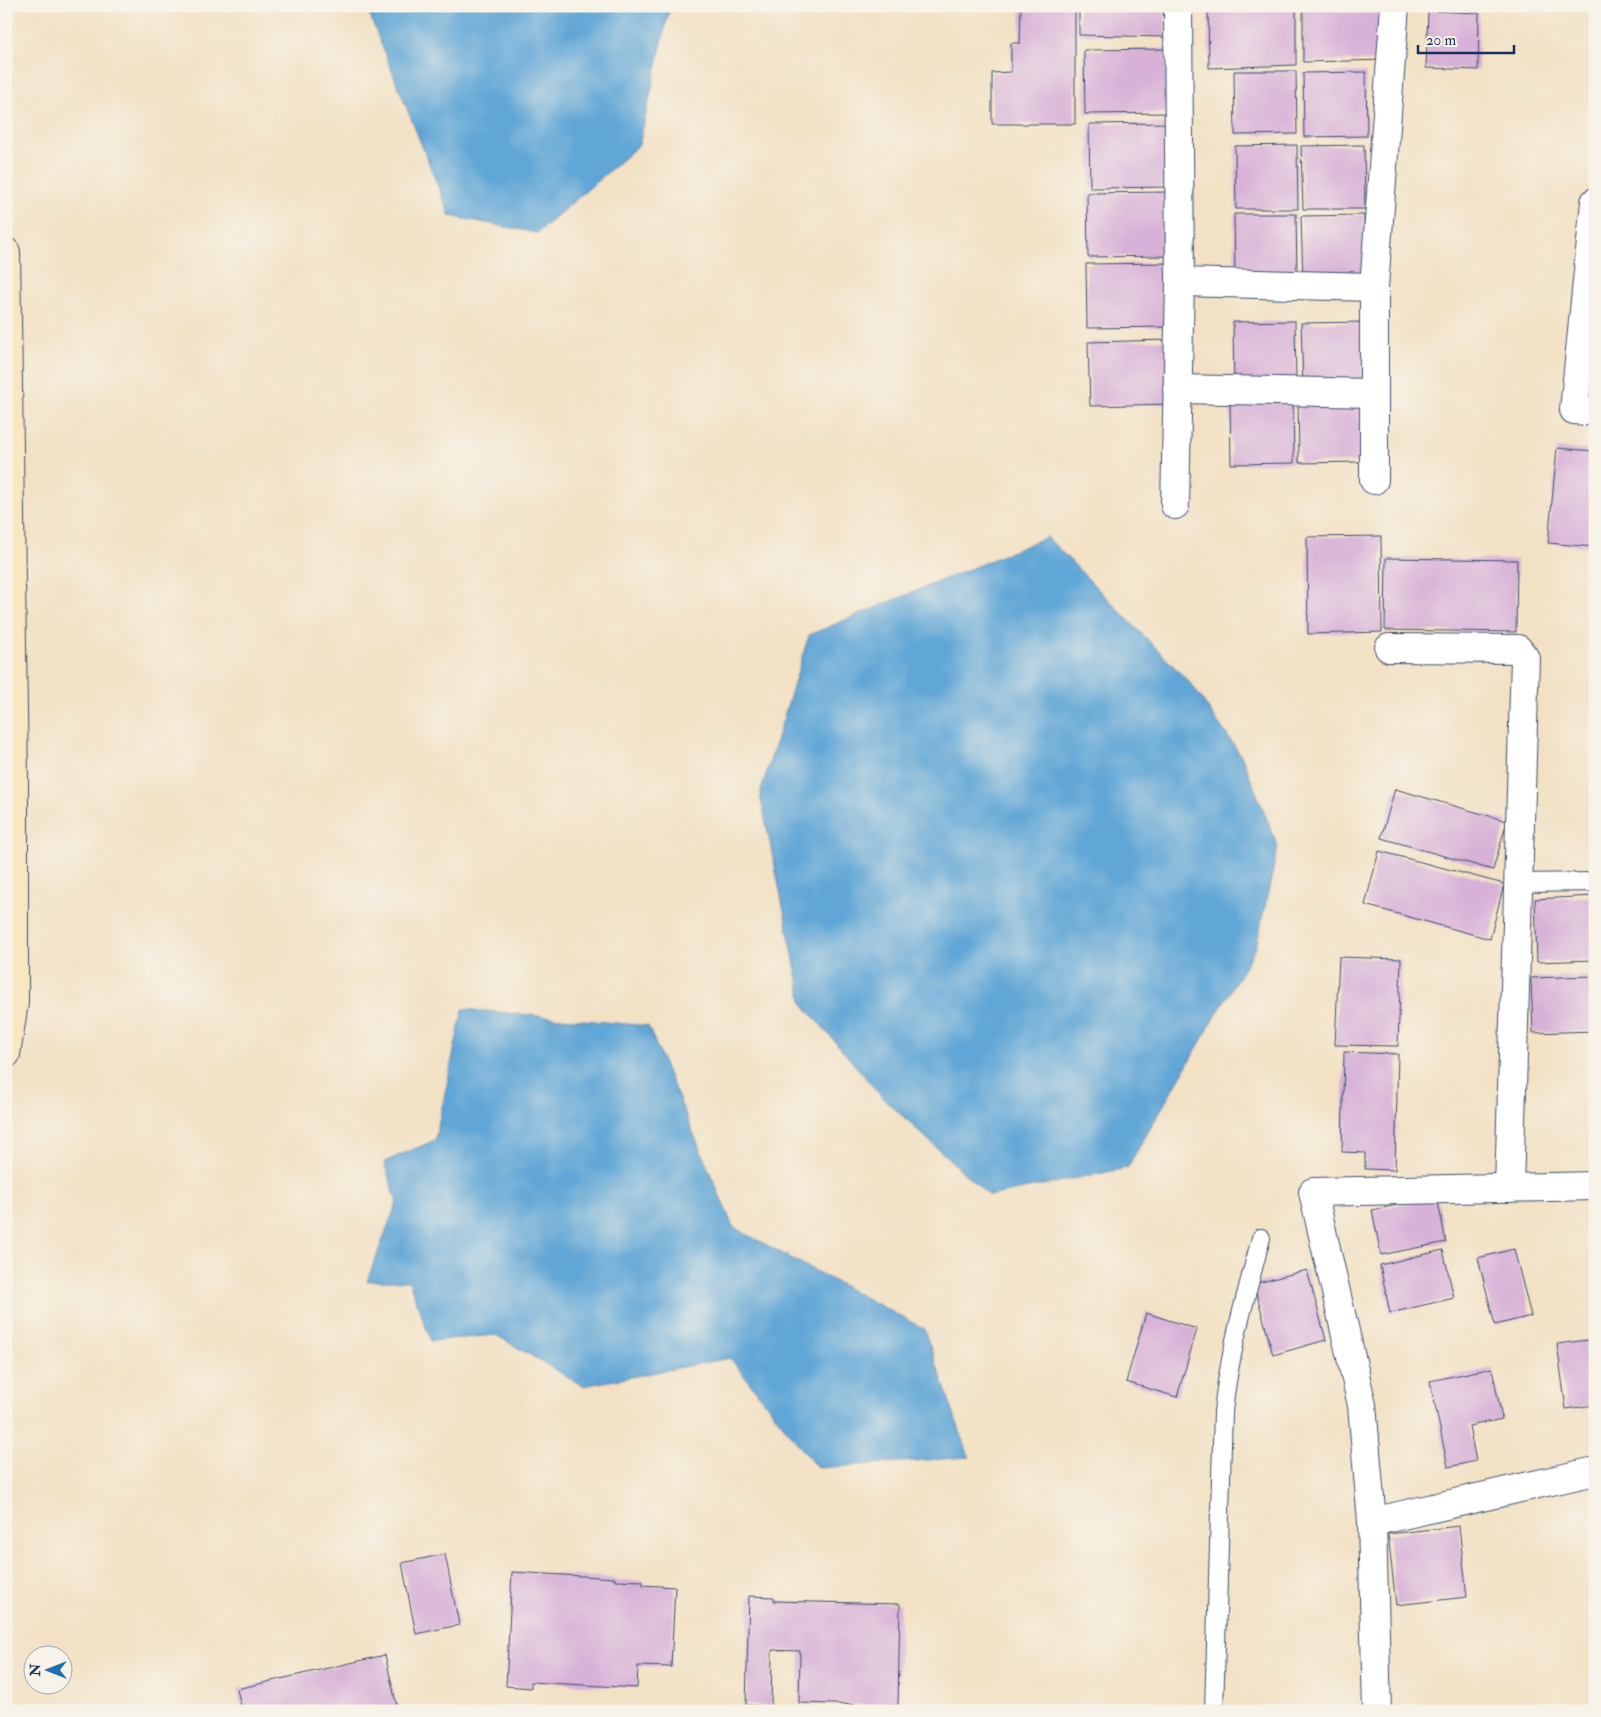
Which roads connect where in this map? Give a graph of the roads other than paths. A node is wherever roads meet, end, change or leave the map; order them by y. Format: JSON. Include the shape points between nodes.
{"nodes":[{"id":1,"x":1178,"y":6,"type":"edge"},
{"id":2,"x":1395,"y":6,"type":"edge"},
{"id":3,"x":1595,"y":202,"type":"edge"},
{"id":4,"x":6,"y":252,"type":"edge"},
{"id":5,"x":1180,"y":282,"type":"junction"},
{"id":6,"x":1374,"y":288,"type":"junction"},
{"id":7,"x":1178,"y":389,"type":"junction"},
{"id":8,"x":1374,"y":393,"type":"junction"},
{"id":9,"x":1595,"y":412,"type":"edge"},
{"id":10,"x":1374,"y":480,"type":"dead end"},
{"id":11,"x":1175,"y":505,"type":"dead end"},
{"id":12,"x":1389,"y":648,"type":"dead end"},
{"id":13,"x":10,"y":776,"type":"edge"},
{"id":14,"x":1595,"y":882,"type":"edge"},
{"id":15,"x":1518,"y":883,"type":"junction"},
{"id":16,"x":6,"y":1054,"type":"edge"},
{"id":17,"x":1595,"y":1186,"type":"edge"},
{"id":18,"x":1509,"y":1188,"type":"junction"},
{"id":19,"x":1261,"y":1238,"type":"dead end"},
{"id":20,"x":1595,"y":1472,"type":"edge"},
{"id":21,"x":1372,"y":1522,"type":"junction"},
{"id":22,"x":1214,"y":1711,"type":"edge"},
{"id":23,"x":1377,"y":1711,"type":"edge"}],
"edges":[{"from":1,"to":5,"type":"street"},
{"from":2,"to":6,"type":"street"},
{"from":3,"to":9,"type":"street","via":[[1574,410]]},
{"from":4,"to":13,"type":"street"},
{"from":5,"to":6,"type":"street"},
{"from":5,"to":7,"type":"street"},
{"from":6,"to":8,"type":"street"},
{"from":7,"to":8,"type":"street"},
{"from":7,"to":11,"type":"street"},
{"from":8,"to":10,"type":"street"},
{"from":12,"to":15,"type":"street","via":[[1518,649],[1525,658]]},
{"from":13,"to":16,"type":"street","via":[[14,1003]]},
{"from":14,"to":15,"type":"lane"},
{"from":15,"to":18,"type":"street"},
{"from":17,"to":18,"type":"street"},
{"from":18,"to":21,"type":"street","via":[[1313,1192],[1362,1405]]},
{"from":19,"to":22,"type":"lane","via":[[1232,1349],[1223,1404]]},
{"from":20,"to":21,"type":"street"},
{"from":21,"to":23,"type":"street"}]}
